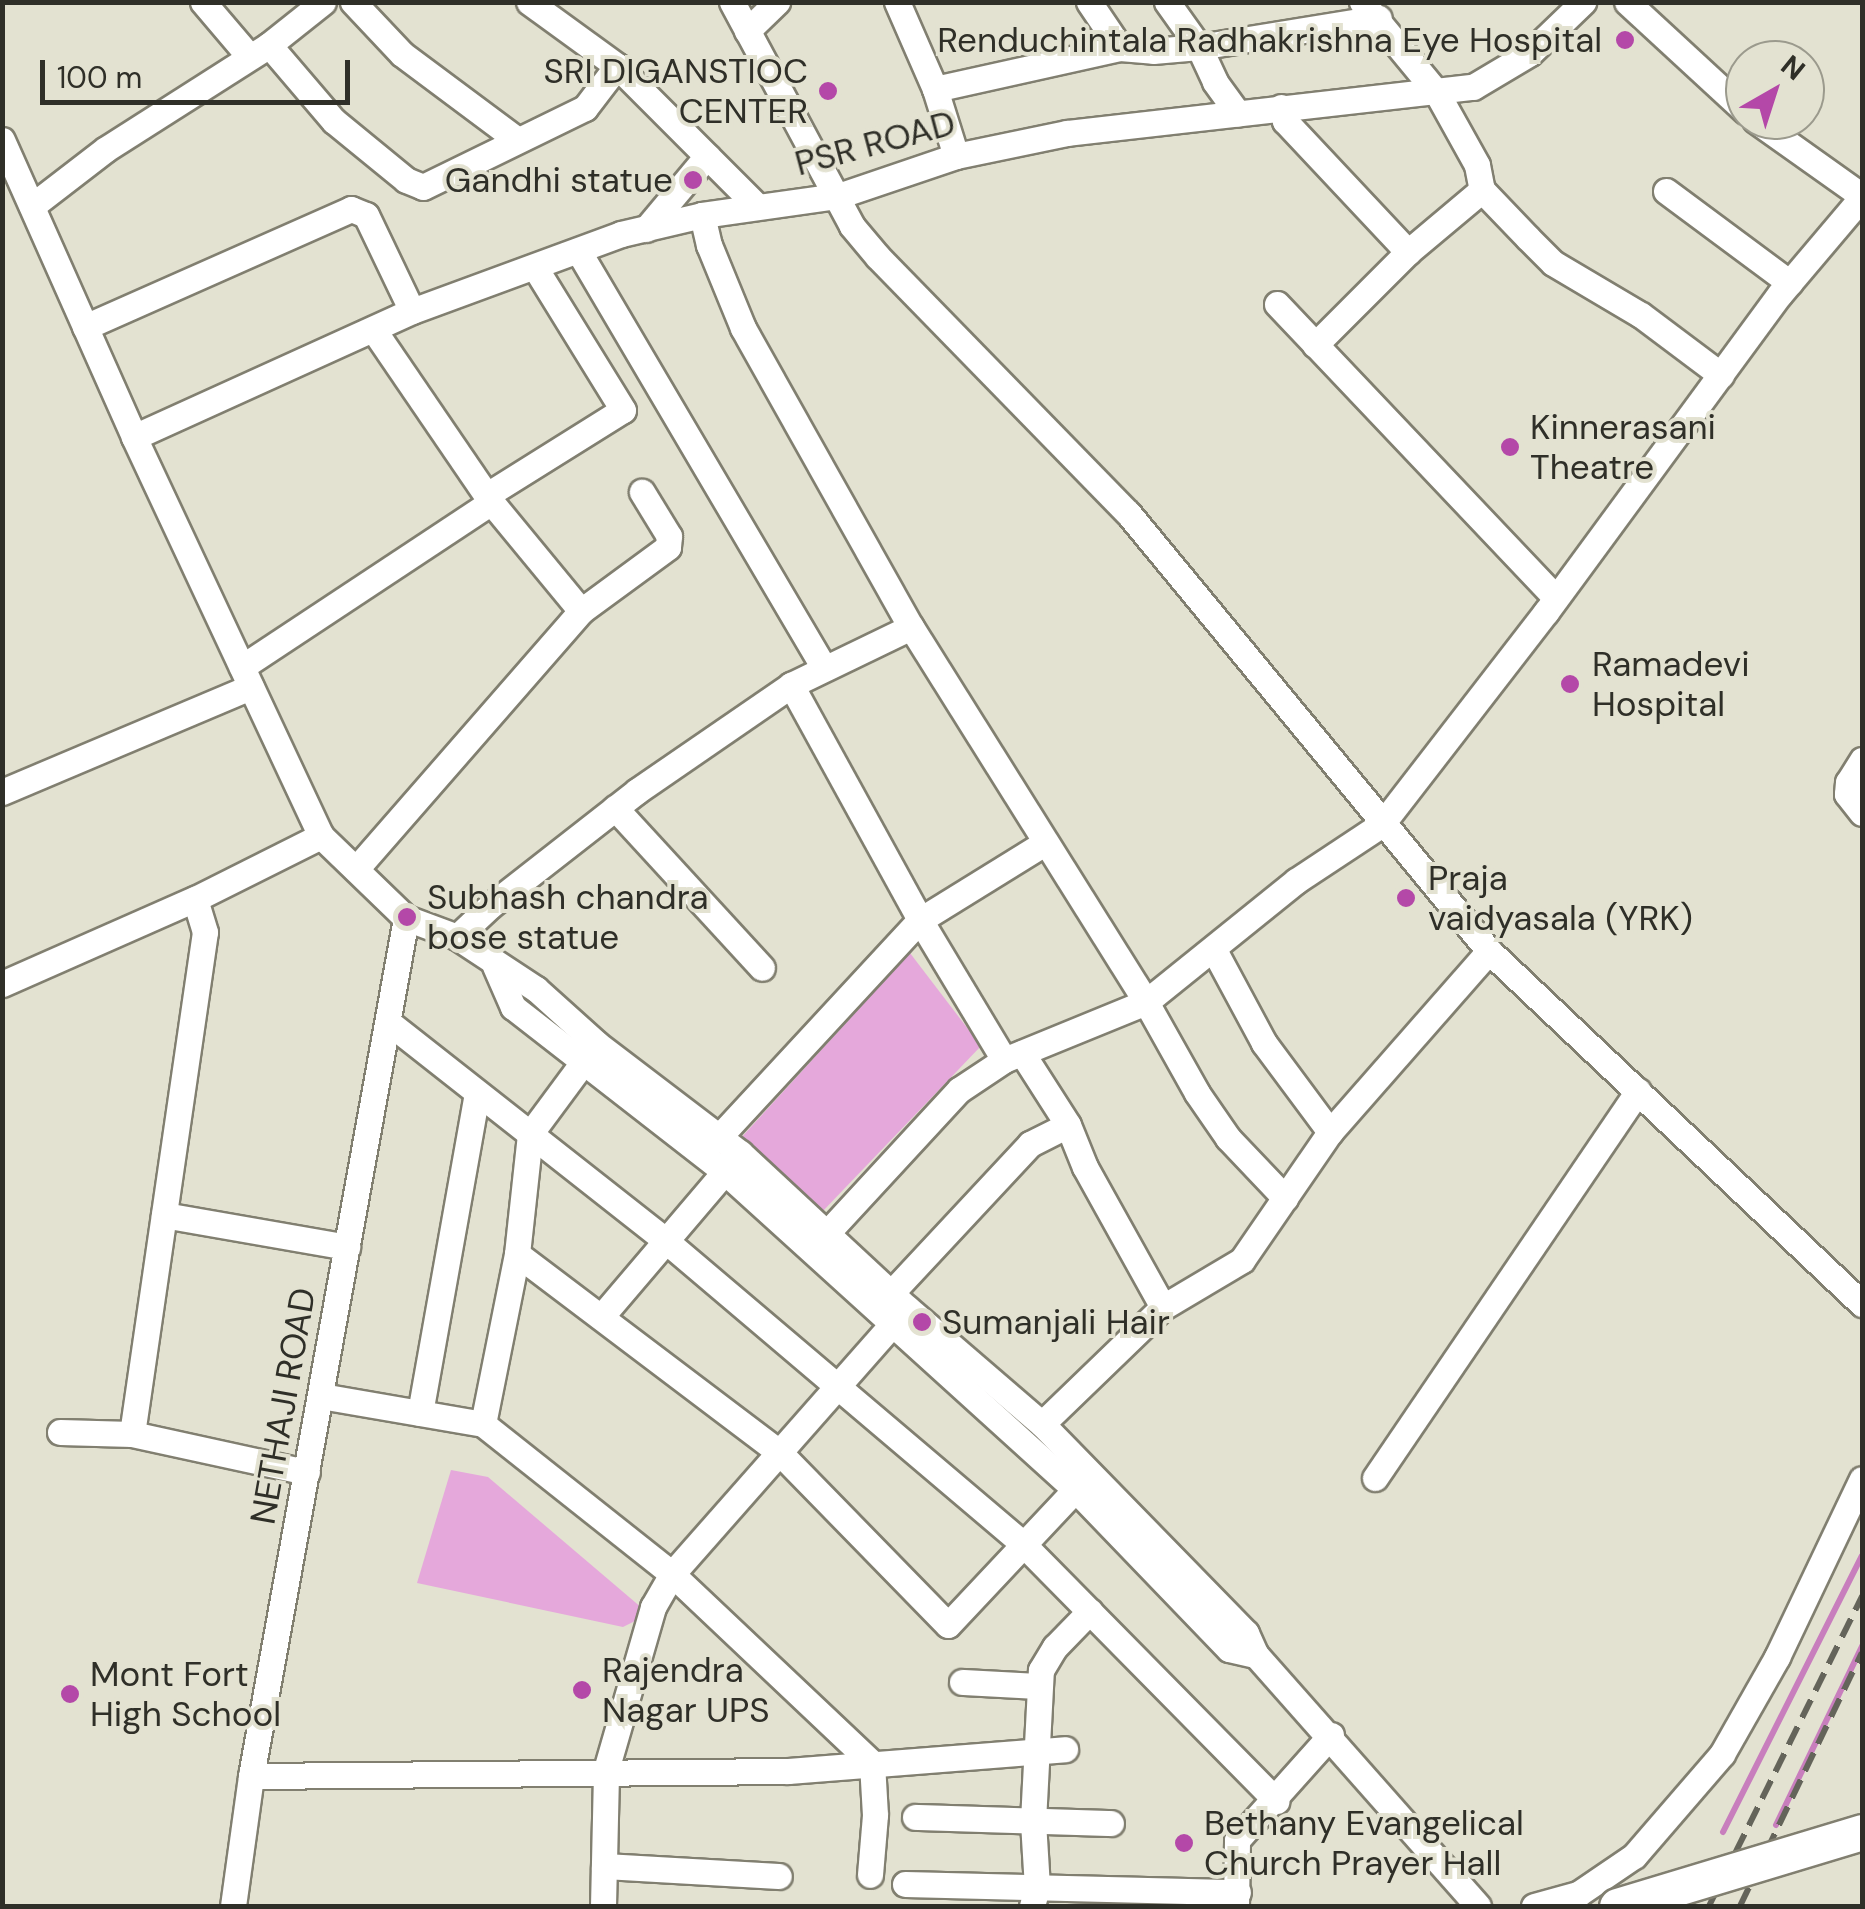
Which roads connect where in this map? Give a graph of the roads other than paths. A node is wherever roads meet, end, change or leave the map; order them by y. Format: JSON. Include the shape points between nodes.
{"nodes":[{"id":1,"x":202,"y":2,"type":"edge"},
{"id":2,"x":323,"y":2,"type":"edge"},
{"id":3,"x":354,"y":2,"type":"edge"},
{"id":4,"x":529,"y":2,"type":"edge"},
{"id":5,"x":732,"y":2,"type":"edge"},
{"id":6,"x":777,"y":2,"type":"edge"},
{"id":7,"x":897,"y":2,"type":"edge"},
{"id":8,"x":1089,"y":2,"type":"edge"},
{"id":9,"x":1167,"y":2,"type":"edge"},
{"id":10,"x":1583,"y":2,"type":"edge"},
{"id":11,"x":1627,"y":2,"type":"edge"},
{"id":12,"x":1370,"y":10,"type":"edge"},
{"id":13,"x":747,"y":31,"type":"junction"},
{"id":14,"x":1200,"y":46,"type":"junction"},
{"id":15,"x":1120,"y":48,"type":"junction"},
{"id":16,"x":259,"y":50,"type":"junction"},
{"id":17,"x":617,"y":66,"type":"junction"},
{"id":18,"x":935,"y":89,"type":"junction"},
{"id":19,"x":1725,"y":93,"type":"edge"},
{"id":20,"x":1438,"y":94,"type":"junction"},
{"id":21,"x":1282,"y":107,"type":"junction"},
{"id":22,"x":1238,"y":114,"type":"junction"},
{"id":23,"x":516,"y":139,"type":"junction"},
{"id":24,"x":2,"y":140,"type":"edge"},
{"id":25,"x":1783,"y":140,"type":"edge"},
{"id":26,"x":707,"y":156,"type":"junction"},
{"id":27,"x":956,"y":156,"type":"junction"},
{"id":28,"x":1482,"y":190,"type":"junction"},
{"id":29,"x":1666,"y":191,"type":"dead end"},
{"id":30,"x":838,"y":196,"type":"junction"},
{"id":31,"x":19,"y":197,"type":"edge"},
{"id":32,"x":1862,"y":197,"type":"edge"},
{"id":33,"x":756,"y":205,"type":"junction"},
{"id":34,"x":702,"y":215,"type":"junction"},
{"id":35,"x":646,"y":229,"type":"junction"},
{"id":36,"x":580,"y":252,"type":"junction"},
{"id":37,"x":1408,"y":252,"type":"junction"},
{"id":38,"x":536,"y":269,"type":"junction"},
{"id":39,"x":1790,"y":283,"type":"junction"},
{"id":40,"x":1277,"y":304,"type":"dead end"},
{"id":41,"x":412,"y":311,"type":"junction"},
{"id":42,"x":86,"y":327,"type":"junction"},
{"id":43,"x":373,"y":329,"type":"junction"},
{"id":44,"x":1315,"y":345,"type":"junction"},
{"id":45,"x":1721,"y":375,"type":"junction"},
{"id":46,"x":134,"y":437,"type":"junction"},
{"id":47,"x":642,"y":492,"type":"dead end"},
{"id":48,"x":489,"y":498,"type":"junction"},
{"id":49,"x":1556,"y":598,"type":"junction"},
{"id":50,"x":581,"y":612,"type":"junction"},
{"id":51,"x":911,"y":627,"type":"junction"},
{"id":52,"x":823,"y":667,"type":"junction"},
{"id":53,"x":246,"y":677,"type":"junction"},
{"id":54,"x":792,"y":685,"type":"junction"},
{"id":55,"x":1862,"y":760,"type":"edge"},
{"id":56,"x":2,"y":792,"type":"edge"},
{"id":57,"x":615,"y":808,"type":"junction"},
{"id":58,"x":1862,"y":813,"type":"edge"},
{"id":59,"x":1382,"y":824,"type":"junction"},
{"id":60,"x":321,"y":836,"type":"junction"},
{"id":61,"x":1043,"y":844,"type":"junction"},
{"id":62,"x":356,"y":869,"type":"junction"},
{"id":63,"x":195,"y":899,"type":"junction"},
{"id":64,"x":406,"y":918,"type":"junction"},
{"id":65,"x":920,"y":920,"type":"junction"},
{"id":66,"x":457,"y":936,"type":"junction"},
{"id":67,"x":1214,"y":950,"type":"junction"},
{"id":68,"x":1489,"y":951,"type":"junction"},
{"id":69,"x":762,"y":968,"type":"dead end"},
{"id":70,"x":2,"y":984,"type":"edge"},
{"id":71,"x":1146,"y":1002,"type":"junction"},
{"id":72,"x":388,"y":1022,"type":"junction"},
{"id":73,"x":590,"y":1054,"type":"junction"},
{"id":74,"x":1013,"y":1056,"type":"junction"},
{"id":75,"x":1638,"y":1091,"type":"junction"},
{"id":76,"x":477,"y":1092,"type":"junction"},
{"id":77,"x":1068,"y":1125,"type":"junction"},
{"id":78,"x":1330,"y":1132,"type":"junction"},
{"id":79,"x":530,"y":1134,"type":"junction"},
{"id":80,"x":718,"y":1138,"type":"junction"},
{"id":81,"x":732,"y":1162,"type":"junction"},
{"id":82,"x":1285,"y":1198,"type":"junction"},
{"id":83,"x":164,"y":1216,"type":"junction"},
{"id":84,"x":826,"y":1234,"type":"junction"},
{"id":85,"x":666,"y":1242,"type":"junction"},
{"id":86,"x":347,"y":1248,"type":"junction"},
{"id":87,"x":518,"y":1254,"type":"junction"},
{"id":88,"x":1862,"y":1304,"type":"edge"},
{"id":89,"x":898,"y":1307,"type":"junction"},
{"id":90,"x":1162,"y":1308,"type":"junction"},
{"id":91,"x":601,"y":1317,"type":"junction"},
{"id":92,"x":839,"y":1385,"type":"junction"},
{"id":93,"x":320,"y":1396,"type":"junction"},
{"id":94,"x":420,"y":1413,"type":"junction"},
{"id":95,"x":483,"y":1424,"type":"junction"},
{"id":96,"x":1042,"y":1424,"type":"junction"},
{"id":97,"x":60,"y":1432,"type":"dead end"},
{"id":98,"x":132,"y":1434,"type":"junction"},
{"id":99,"x":780,"y":1453,"type":"junction"},
{"id":100,"x":306,"y":1472,"type":"junction"},
{"id":101,"x":1375,"y":1478,"type":"dead end"},
{"id":102,"x":1862,"y":1479,"type":"edge"},
{"id":103,"x":1084,"y":1481,"type":"junction"},
{"id":104,"x":1023,"y":1544,"type":"junction"},
{"id":105,"x":672,"y":1574,"type":"junction"},
{"id":106,"x":1090,"y":1612,"type":"junction"},
{"id":107,"x":962,"y":1682,"type":"dead end"},
{"id":108,"x":1038,"y":1686,"type":"junction"},
{"id":109,"x":1330,"y":1734,"type":"junction"},
{"id":110,"x":1065,"y":1749,"type":"dead end"},
{"id":111,"x":1036,"y":1752,"type":"junction"},
{"id":112,"x":872,"y":1763,"type":"junction"},
{"id":113,"x":606,"y":1770,"type":"junction"},
{"id":114,"x":251,"y":1776,"type":"junction"},
{"id":115,"x":1276,"y":1801,"type":"junction"},
{"id":116,"x":914,"y":1817,"type":"dead end"},
{"id":117,"x":1034,"y":1821,"type":"junction"},
{"id":118,"x":1111,"y":1822,"type":"dead end"},
{"id":119,"x":1862,"y":1832,"type":"edge"},
{"id":120,"x":604,"y":1866,"type":"junction"},
{"id":121,"x":779,"y":1876,"type":"dead end"},
{"id":122,"x":870,"y":1876,"type":"dead end"},
{"id":123,"x":906,"y":1884,"type":"dead end"},
{"id":124,"x":1035,"y":1896,"type":"edge"},
{"id":125,"x":1237,"y":1899,"type":"edge"},
{"id":126,"x":233,"y":1906,"type":"edge"},
{"id":127,"x":603,"y":1906,"type":"edge"},
{"id":128,"x":1478,"y":1906,"type":"edge"},
{"id":129,"x":1534,"y":1906,"type":"edge"},
{"id":130,"x":1617,"y":1906,"type":"edge"}],
"edges":[{"from":1,"to":16,"type":"street"},
{"from":2,"to":16,"type":"street"},
{"from":3,"to":23,"type":"street","via":[[402,54]]},
{"from":4,"to":17,"type":"street"},
{"from":5,"to":13,"type":"street"},
{"from":6,"to":13,"type":"street"},
{"from":7,"to":18,"type":"street"},
{"from":8,"to":15,"type":"street"},
{"from":9,"to":14,"type":"street"},
{"from":10,"to":20,"type":"street","name":"PSR ROAD","via":[[1530,53],[1473,87]]},
{"from":11,"to":19,"type":"street"},
{"from":12,"to":14,"type":"street"},
{"from":12,"to":20,"type":"street"},
{"from":13,"to":30,"type":"street"},
{"from":14,"to":15,"type":"street"},
{"from":14,"to":22,"type":"street"},
{"from":15,"to":18,"type":"street"},
{"from":16,"to":23,"type":"street","via":[[334,121],[423,187]]},
{"from":16,"to":31,"type":"street"},
{"from":17,"to":23,"type":"street","via":[[585,108]]},
{"from":17,"to":26,"type":"street"},
{"from":18,"to":27,"type":"street"},
{"from":20,"to":21,"type":"street","name":"PSR ROAD"},
{"from":20,"to":28,"type":"street","via":[[1477,164]]},
{"from":21,"to":22,"type":"street","name":"PSR ROAD"},
{"from":21,"to":37,"type":"street","via":[[1285,122]]},
{"from":22,"to":27,"type":"street","name":"PSR ROAD","via":[[1067,134]]},
{"from":24,"to":31,"type":"street"},
{"from":25,"to":32,"type":"street"},
{"from":26,"to":33,"type":"street"},
{"from":26,"to":35,"type":"street"},
{"from":27,"to":30,"type":"street","name":"PSR ROAD"},
{"from":28,"to":37,"type":"street"},
{"from":28,"to":45,"type":"street","via":[[1552,263]]},
{"from":29,"to":39,"type":"street"},
{"from":30,"to":33,"type":"street","name":"PSR ROAD"},
{"from":30,"to":59,"type":"street","via":[[878,258],[1128,513]]},
{"from":31,"to":42,"type":"street"},
{"from":32,"to":39,"type":"street"},
{"from":33,"to":34,"type":"street","name":"PSR ROAD"},
{"from":34,"to":35,"type":"street","name":"PSR ROAD"},
{"from":34,"to":51,"type":"street","via":[[742,328]]},
{"from":35,"to":36,"type":"street","name":"PSR ROAD"},
{"from":36,"to":38,"type":"street","name":"PSR ROAD"},
{"from":36,"to":52,"type":"street"},
{"from":37,"to":44,"type":"street"},
{"from":38,"to":41,"type":"street","name":"PSR ROAD"},
{"from":38,"to":48,"type":"street","via":[[623,410]]},
{"from":39,"to":45,"type":"street"},
{"from":40,"to":44,"type":"street"},
{"from":41,"to":42,"type":"street","via":[[366,216],[351,209]]},
{"from":41,"to":43,"type":"street","name":"PSR ROAD"},
{"from":42,"to":46,"type":"street"},
{"from":43,"to":46,"type":"street","name":"PSR ROAD"},
{"from":43,"to":48,"type":"street"},
{"from":44,"to":49,"type":"street"},
{"from":45,"to":49,"type":"street"},
{"from":46,"to":53,"type":"street"},
{"from":47,"to":50,"type":"street","via":[[669,536],[668,547]]},
{"from":48,"to":50,"type":"street"},
{"from":48,"to":53,"type":"street"},
{"from":49,"to":59,"type":"street"},
{"from":50,"to":62,"type":"street"},
{"from":51,"to":52,"type":"street"},
{"from":51,"to":61,"type":"street"},
{"from":52,"to":54,"type":"street"},
{"from":53,"to":56,"type":"street"},
{"from":53,"to":60,"type":"street"},
{"from":54,"to":57,"type":"street"},
{"from":54,"to":65,"type":"street"},
{"from":55,"to":58,"type":"street","via":[[1847,794]]},
{"from":57,"to":66,"type":"street"},
{"from":57,"to":69,"type":"street"},
{"from":59,"to":67,"type":"street","via":[[1309,872]]},
{"from":59,"to":68,"type":"street"},
{"from":60,"to":62,"type":"street"},
{"from":60,"to":63,"type":"street"},
{"from":61,"to":65,"type":"street"},
{"from":61,"to":71,"type":"street"},
{"from":62,"to":64,"type":"street"},
{"from":63,"to":70,"type":"street"},
{"from":63,"to":83,"type":"street","via":[[206,932]]},
{"from":64,"to":66,"type":"street"},
{"from":64,"to":72,"type":"street","name":"NETHAJI ROAD"},
{"from":65,"to":74,"type":"street"},
{"from":65,"to":80,"type":"street"},
{"from":66,"to":73,"type":"street","via":[[495,966],[513,1007]]},
{"from":67,"to":71,"type":"street"},
{"from":67,"to":78,"type":"street","via":[[1264,1043]]},
{"from":68,"to":75,"type":"street"},
{"from":68,"to":78,"type":"street"},
{"from":71,"to":74,"type":"street"},
{"from":71,"to":82,"type":"street","via":[[1196,1093]]},
{"from":72,"to":76,"type":"street"},
{"from":72,"to":86,"type":"street","name":"NETHAJI ROAD"},
{"from":73,"to":79,"type":"street"},
{"from":73,"to":80,"type":"street"},
{"from":73,"to":81,"type":"street"},
{"from":74,"to":77,"type":"street"},
{"from":74,"to":84,"type":"street","via":[[959,1090]]},
{"from":75,"to":88,"type":"street"},
{"from":75,"to":101,"type":"street"},
{"from":76,"to":79,"type":"street"},
{"from":76,"to":94,"type":"street"},
{"from":77,"to":89,"type":"street","via":[[1030,1144]]},
{"from":77,"to":90,"type":"street"},
{"from":78,"to":82,"type":"street"},
{"from":79,"to":85,"type":"street"},
{"from":79,"to":87,"type":"street"},
{"from":80,"to":81,"type":"street"},
{"from":81,"to":84,"type":"street"},
{"from":81,"to":85,"type":"street"},
{"from":81,"to":89,"type":"street"},
{"from":82,"to":90,"type":"street","via":[[1242,1260]]},
{"from":83,"to":86,"type":"street"},
{"from":83,"to":98,"type":"street"},
{"from":84,"to":89,"type":"street"},
{"from":85,"to":91,"type":"street"},
{"from":85,"to":92,"type":"street"},
{"from":86,"to":93,"type":"street","name":"NETHAJI ROAD"},
{"from":87,"to":91,"type":"street"},
{"from":87,"to":95,"type":"street"},
{"from":89,"to":92,"type":"street"},
{"from":89,"to":96,"type":"street"},
{"from":89,"to":103,"type":"street"},
{"from":90,"to":96,"type":"street"},
{"from":91,"to":99,"type":"street"},
{"from":92,"to":99,"type":"street"},
{"from":92,"to":104,"type":"street"},
{"from":93,"to":94,"type":"street"},
{"from":93,"to":100,"type":"street","name":"NETHAJI ROAD"},
{"from":94,"to":95,"type":"street"},
{"from":95,"to":105,"type":"street"},
{"from":96,"to":103,"type":"street"},
{"from":97,"to":98,"type":"street"},
{"from":98,"to":100,"type":"street"},
{"from":99,"to":104,"type":"street","via":[[948,1624]]},
{"from":99,"to":105,"type":"street"},
{"from":100,"to":114,"type":"street","name":"NETHAJI ROAD"},
{"from":102,"to":129,"type":"street","via":[[1778,1657],[1722,1754],[1634,1856],[1578,1894]]},
{"from":103,"to":104,"type":"street"},
{"from":103,"to":109,"type":"street","via":[[1229,1649],[1256,1654]]},
{"from":104,"to":106,"type":"street"},
{"from":105,"to":112,"type":"street"},
{"from":105,"to":113,"type":"street","via":[[653,1607]]},
{"from":106,"to":108,"type":"street","via":[[1055,1647]]},
{"from":106,"to":115,"type":"street"},
{"from":107,"to":108,"type":"street"},
{"from":108,"to":111,"type":"street"},
{"from":109,"to":115,"type":"street"},
{"from":109,"to":128,"type":"street"},
{"from":110,"to":111,"type":"street"},
{"from":111,"to":112,"type":"street"},
{"from":111,"to":117,"type":"street"},
{"from":112,"to":113,"type":"street","via":[[788,1772]]},
{"from":112,"to":122,"type":"street"},
{"from":113,"to":114,"type":"street"},
{"from":113,"to":120,"type":"street"},
{"from":114,"to":126,"type":"street","name":"NETHAJI ROAD"},
{"from":115,"to":125,"type":"street","via":[[1238,1840]]},
{"from":116,"to":117,"type":"street"},
{"from":117,"to":118,"type":"street"},
{"from":117,"to":124,"type":"street"},
{"from":119,"to":130,"type":"main road","bridge":true},
{"from":120,"to":121,"type":"street"},
{"from":120,"to":127,"type":"street"},
{"from":123,"to":124,"type":"street"},
{"from":124,"to":125,"type":"street"}]}
